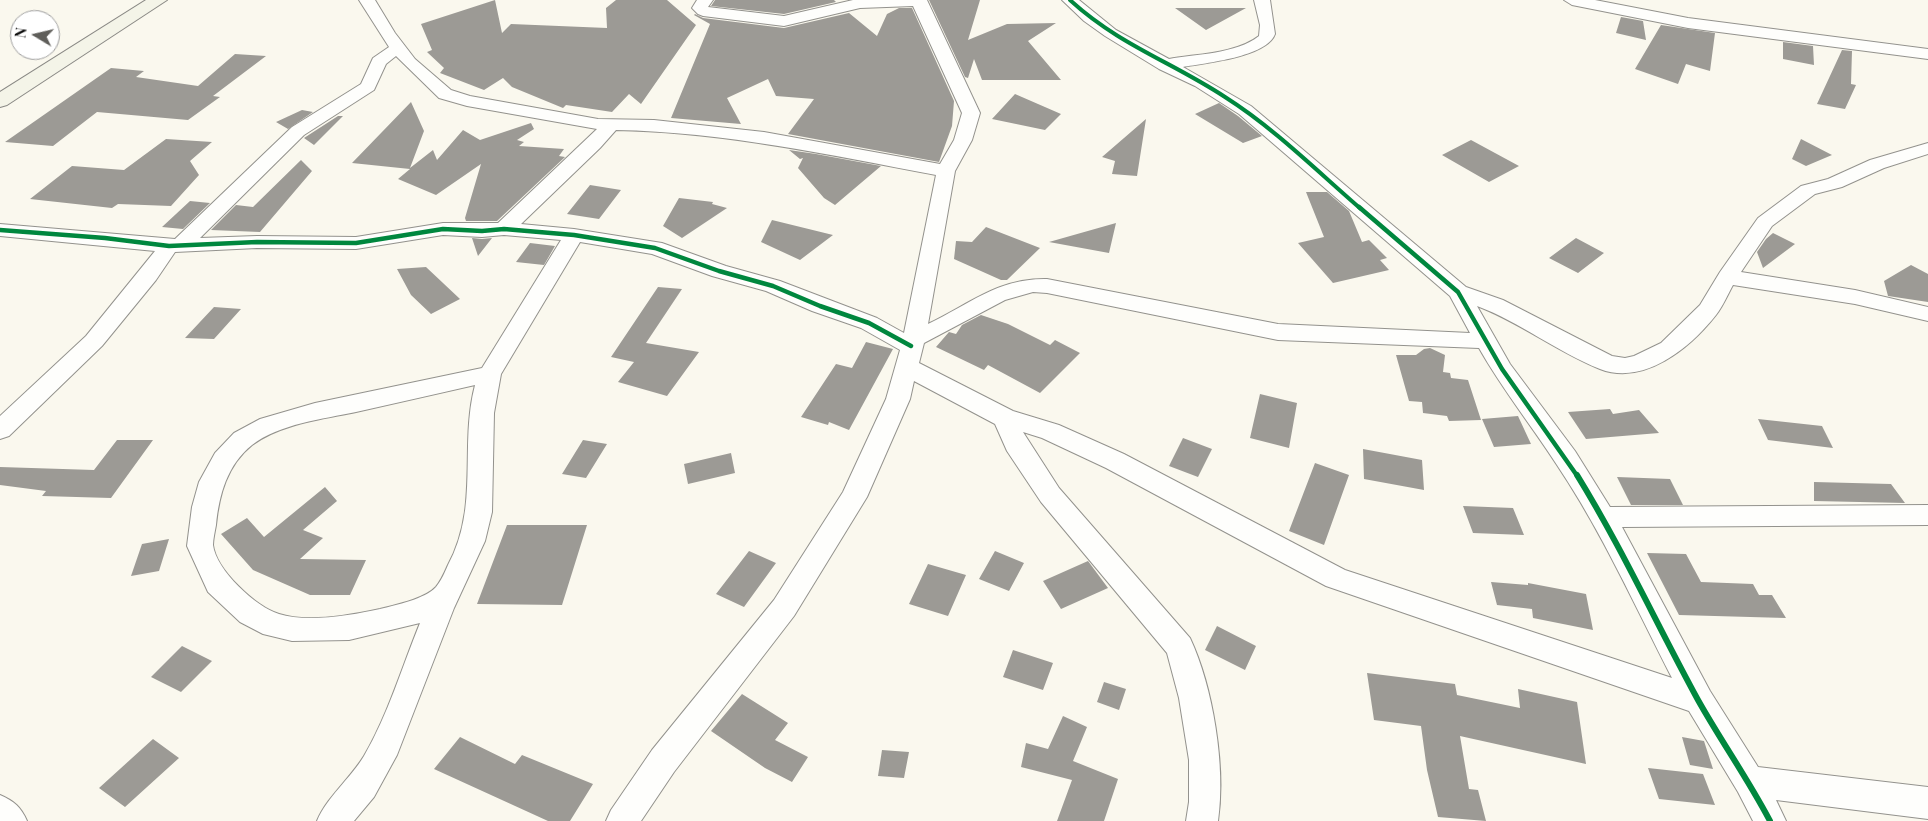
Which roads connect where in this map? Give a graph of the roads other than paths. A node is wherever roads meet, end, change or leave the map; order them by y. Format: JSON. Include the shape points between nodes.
{"nodes":[{"id":1,"x":158,"y":0,"type":"edge"},
{"id":2,"x":367,"y":0,"type":"edge"},
{"id":3,"x":704,"y":0,"type":"edge"},
{"id":4,"x":919,"y":0,"type":"edge"},
{"id":5,"x":1070,"y":0,"type":"edge"},
{"id":6,"x":1262,"y":0,"type":"edge"},
{"id":7,"x":1572,"y":0,"type":"edge"},
{"id":8,"x":1591,"y":2,"type":"edge"},
{"id":9,"x":399,"y":47,"type":"junction"},
{"id":10,"x":1928,"y":54,"type":"edge"},
{"id":11,"x":1165,"y":64,"type":"junction"},
{"id":12,"x":0,"y":101,"type":"edge"},
{"id":13,"x":612,"y":123,"type":"junction"},
{"id":14,"x":1928,"y":148,"type":"edge"},
{"id":15,"x":946,"y":171,"type":"junction"},
{"id":16,"x":504,"y":229,"type":"junction"},
{"id":17,"x":0,"y":230,"type":"edge"},
{"id":18,"x":574,"y":235,"type":"junction"},
{"id":19,"x":175,"y":245,"type":"junction"},
{"id":20,"x":1727,"y":277,"type":"junction"},
{"id":21,"x":1458,"y":292,"type":"junction"},
{"id":22,"x":1928,"y":314,"type":"edge"},
{"id":23,"x":1487,"y":341,"type":"junction"},
{"id":24,"x":911,"y":351,"type":"junction"},
{"id":25,"x":490,"y":374,"type":"junction"},
{"id":26,"x":1005,"y":418,"type":"junction"},
{"id":27,"x":0,"y":430,"type":"edge"},
{"id":28,"x":1928,"y":515,"type":"edge"},
{"id":29,"x":1603,"y":517,"type":"junction"},
{"id":30,"x":446,"y":596,"type":"junction"},
{"id":31,"x":1699,"y":701,"type":"junction"},
{"id":32,"x":1748,"y":781,"type":"junction"},
{"id":33,"x":1928,"y":803,"type":"edge"},
{"id":34,"x":0,"y":811,"type":"edge"},
{"id":35,"x":11,"y":821,"type":"edge"},
{"id":36,"x":333,"y":821,"type":"edge"},
{"id":37,"x":622,"y":821,"type":"edge"},
{"id":38,"x":1202,"y":821,"type":"edge"},
{"id":39,"x":1770,"y":821,"type":"edge"}],
"edges":[{"from":1,"to":12,"type":"main road"},
{"from":2,"to":9,"type":"street"},
{"from":3,"to":4,"type":"street","via":[[702,10],[778,21],[860,4]]},
{"from":4,"to":15,"type":"street","via":[[971,113],[963,140]]},
{"from":5,"to":11,"type":"street","via":[[1114,36]]},
{"from":6,"to":11,"type":"street","via":[[1267,32],[1260,43],[1243,50]]},
{"from":7,"to":8,"type":"street"},
{"from":8,"to":10,"type":"street","via":[[1688,22]]},
{"from":9,"to":13,"type":"street","via":[[409,62],[445,94],[511,110],[553,114],[598,124]]},
{"from":9,"to":19,"type":"street","via":[[379,61],[368,86],[298,131],[211,218]]},
{"from":11,"to":21,"type":"street","via":[[1212,87],[1245,110]]},
{"from":13,"to":15,"type":"street","via":[[726,131]]},
{"from":13,"to":16,"type":"street"},
{"from":14,"to":20,"type":"street","via":[[1808,190],[1765,222]]},
{"from":15,"to":24,"type":"street"},
{"from":16,"to":18,"type":"street"},
{"from":16,"to":19,"type":"street","via":[[443,229],[356,243]]},
{"from":17,"to":19,"type":"street"},
{"from":18,"to":24,"type":"street","via":[[655,248],[773,286],[869,323]]},
{"from":18,"to":25,"type":"street"},
{"from":19,"to":27,"type":"street","via":[[94,341]]},
{"from":20,"to":21,"type":"street","via":[[1708,310],[1669,348],[1651,359],[1625,366],[1607,363],[1495,305]]},
{"from":20,"to":22,"type":"street","via":[[1855,297]]},
{"from":21,"to":23,"type":"street"},
{"from":23,"to":24,"type":"street","via":[[1278,332],[1028,284],[987,299]]},
{"from":23,"to":29,"type":"street","via":[[1502,369],[1566,458]]},
{"from":24,"to":26,"type":"street"},
{"from":24,"to":37,"type":"street","via":[[898,399],[854,496],[784,608],[663,761]]},
{"from":25,"to":30,"type":"street","via":[[483,401],[475,533]]},
{"from":25,"to":30,"type":"street","via":[[269,425],[243,439],[224,460],[212,482],[205,506],[200,546],[218,584],[250,612],[273,625],[292,629],[349,628],[413,613]]},
{"from":26,"to":31,"type":"street","via":[[1081,444],[1336,578]]},
{"from":26,"to":38,"type":"street","via":[[1016,444],[1050,495],[1180,647],[1194,698],[1205,760]]},
{"from":28,"to":29,"type":"street"},
{"from":29,"to":31,"type":"street"},
{"from":30,"to":36,"type":"street","via":[[388,739],[363,786]]},
{"from":31,"to":32,"type":"street"},
{"from":32,"to":33,"type":"street"},
{"from":32,"to":39,"type":"street"},
{"from":34,"to":35,"type":"street"}]}
